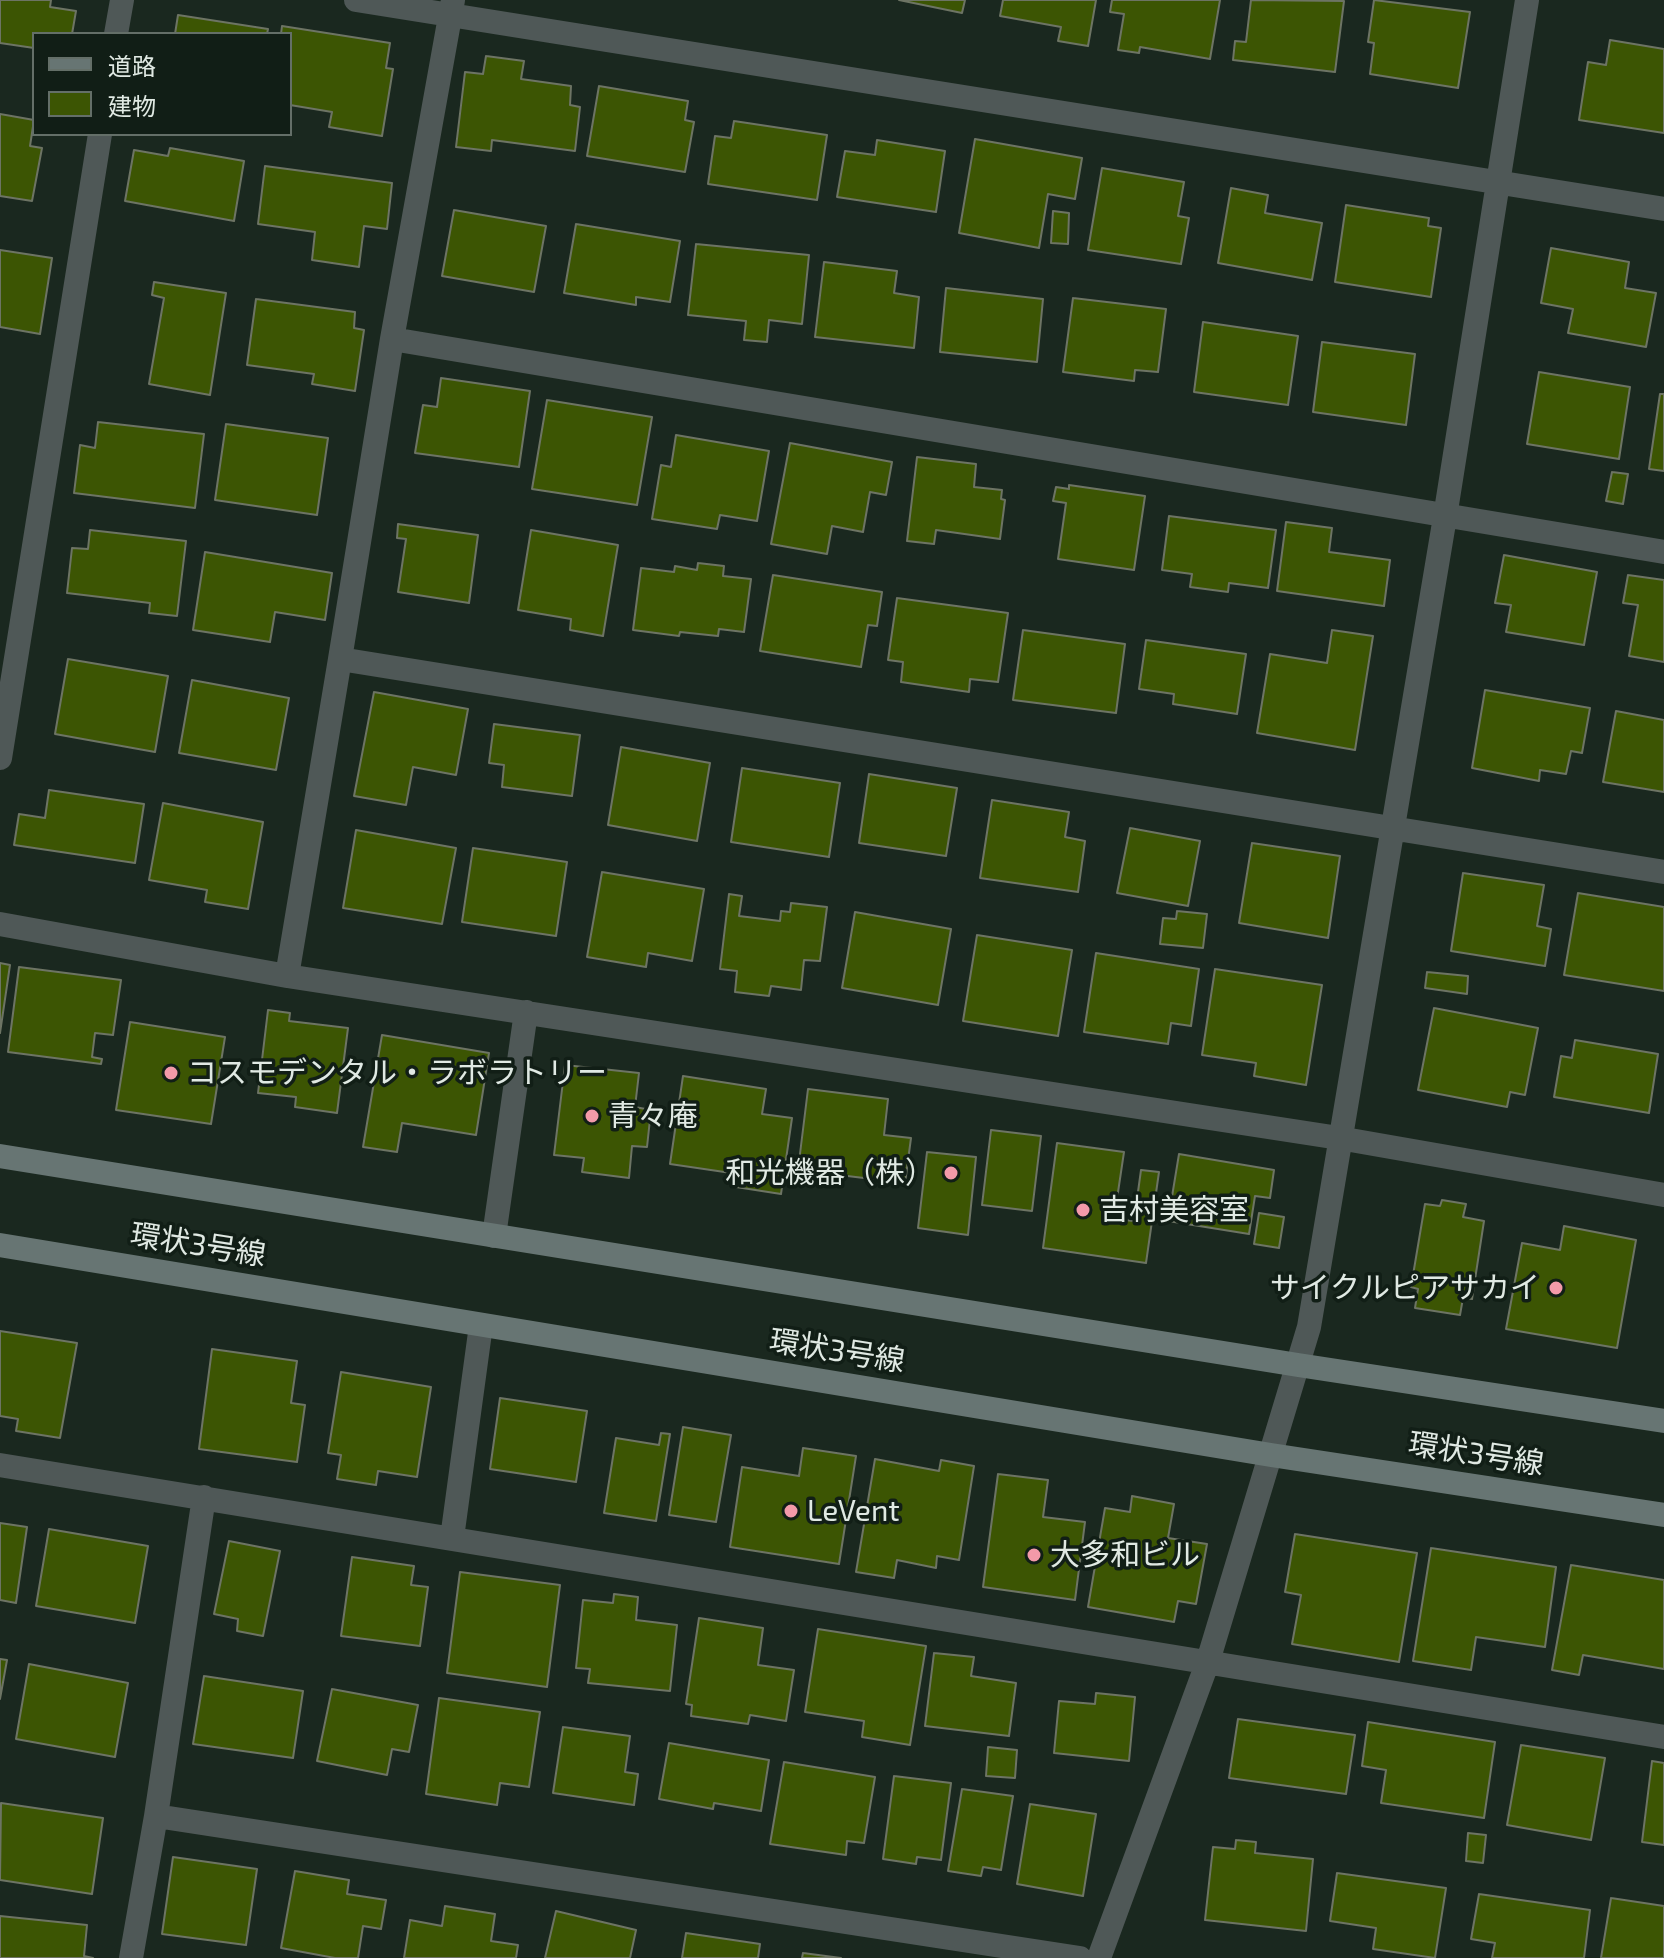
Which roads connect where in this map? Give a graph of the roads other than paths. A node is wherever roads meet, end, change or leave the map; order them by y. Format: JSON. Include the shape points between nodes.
{"nodes":[{"id":1,"x":122,"y":0,"type":"edge"},
{"id":2,"x":356,"y":0,"type":"edge"},
{"id":3,"x":1527,"y":0,"type":"edge"},
{"id":4,"x":451,"y":7,"type":"edge"},
{"id":5,"x":116,"y":32,"type":"edge"},
{"id":6,"x":100,"y":136,"type":"edge"},
{"id":7,"x":1498,"y":181,"type":"junction"},
{"id":8,"x":1664,"y":209,"type":"edge"},
{"id":9,"x":392,"y":339,"type":"junction"},
{"id":10,"x":1445,"y":517,"type":"junction"},
{"id":11,"x":1664,"y":552,"type":"edge"},
{"id":12,"x":340,"y":659,"type":"junction"},
{"id":13,"x":0,"y":758,"type":"edge"},
{"id":14,"x":1391,"y":827,"type":"junction"},
{"id":15,"x":1664,"y":872,"type":"edge"},
{"id":16,"x":0,"y":924,"type":"edge"},
{"id":17,"x":287,"y":976,"type":"junction"},
{"id":18,"x":526,"y":1012,"type":"junction"},
{"id":19,"x":1339,"y":1138,"type":"junction"},
{"id":20,"x":0,"y":1156,"type":"edge"},
{"id":21,"x":1664,"y":1195,"type":"edge"},
{"id":22,"x":494,"y":1236,"type":"junction"},
{"id":23,"x":0,"y":1245,"type":"edge"},
{"id":24,"x":481,"y":1325,"type":"junction"},
{"id":25,"x":1298,"y":1365,"type":"junction"},
{"id":26,"x":1664,"y":1421,"type":"edge"},
{"id":27,"x":1271,"y":1455,"type":"junction"},
{"id":28,"x":0,"y":1465,"type":"edge"},
{"id":29,"x":204,"y":1497,"type":"junction"},
{"id":30,"x":1664,"y":1515,"type":"edge"},
{"id":31,"x":452,"y":1538,"type":"junction"},
{"id":32,"x":1208,"y":1661,"type":"junction"},
{"id":33,"x":1664,"y":1737,"type":"edge"},
{"id":34,"x":156,"y":1816,"type":"junction"},
{"id":35,"x":131,"y":1958,"type":"edge"},
{"id":36,"x":1080,"y":1958,"type":"edge"},
{"id":37,"x":1099,"y":1958,"type":"edge"}],
"edges":[{"from":1,"to":5,"type":"street"},
{"from":2,"to":4,"type":"street"},
{"from":3,"to":7,"type":"street"},
{"from":4,"to":7,"type":"street"},
{"from":4,"to":9,"type":"street"},
{"from":6,"to":13,"type":"street"},
{"from":7,"to":8,"type":"street"},
{"from":7,"to":10,"type":"street"},
{"from":9,"to":10,"type":"street"},
{"from":9,"to":12,"type":"street"},
{"from":10,"to":11,"type":"street"},
{"from":10,"to":14,"type":"street"},
{"from":12,"to":14,"type":"street"},
{"from":12,"to":17,"type":"street"},
{"from":14,"to":15,"type":"street"},
{"from":14,"to":19,"type":"street"},
{"from":16,"to":17,"type":"street"},
{"from":17,"to":18,"type":"street"},
{"from":18,"to":19,"type":"street"},
{"from":18,"to":22,"type":"street"},
{"from":19,"to":21,"type":"street"},
{"from":19,"to":25,"type":"street","via":[[1309,1327]]},
{"from":20,"to":22,"type":"street","name":"環状3号線"},
{"from":22,"to":25,"type":"street","name":"環状3号線"},
{"from":23,"to":24,"type":"street","name":"環状3号線"},
{"from":24,"to":27,"type":"street","name":"環状3号線"},
{"from":24,"to":31,"type":"street"},
{"from":25,"to":26,"type":"street","name":"環状3号線"},
{"from":25,"to":27,"type":"street"},
{"from":27,"to":30,"type":"street","name":"環状3号線"},
{"from":27,"to":32,"type":"street"},
{"from":28,"to":29,"type":"street"},
{"from":29,"to":31,"type":"street"},
{"from":29,"to":34,"type":"street"},
{"from":31,"to":32,"type":"street"},
{"from":32,"to":33,"type":"street"},
{"from":32,"to":37,"type":"street"},
{"from":34,"to":35,"type":"street"},
{"from":34,"to":36,"type":"street"}]}
